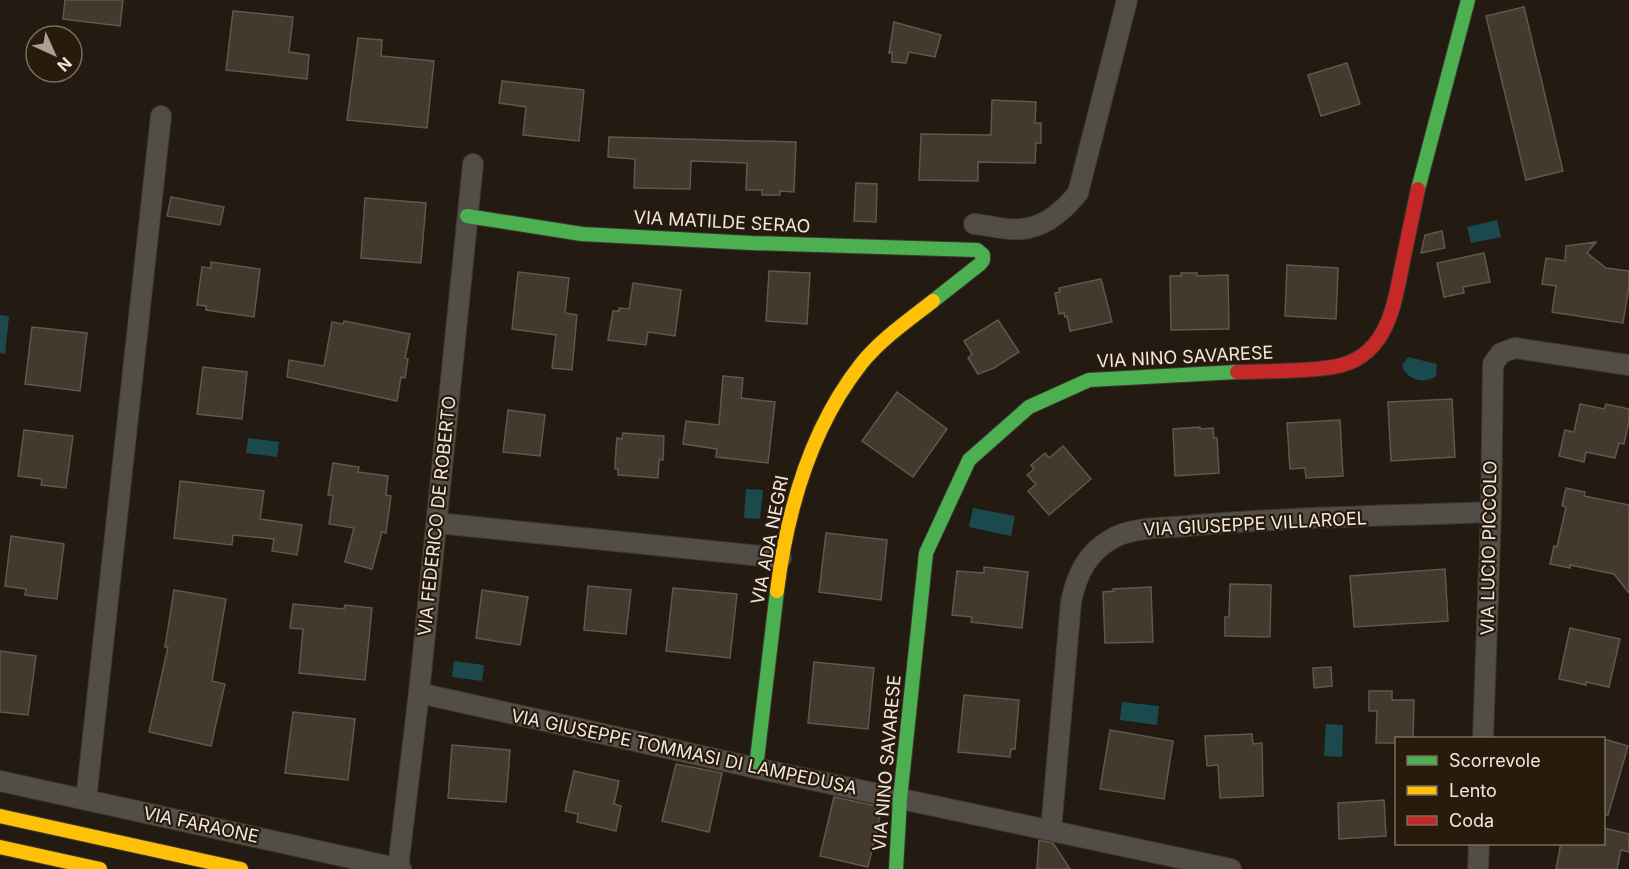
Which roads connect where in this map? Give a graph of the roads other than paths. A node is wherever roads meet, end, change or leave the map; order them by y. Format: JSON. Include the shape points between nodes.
{"nodes":[{"id":1,"x":1127,"y":0,"type":"edge"},
{"id":2,"x":1468,"y":0,"type":"edge"},
{"id":3,"x":161,"y":116,"type":"dead end"},
{"id":4,"x":472,"y":164,"type":"dead end"},
{"id":5,"x":467,"y":216,"type":"junction"},
{"id":6,"x":974,"y":224,"type":"dead end"},
{"id":7,"x":977,"y":250,"type":"joint"},
{"id":8,"x":1629,"y":365,"type":"edge"},
{"id":9,"x":1491,"y":512,"type":"junction"},
{"id":10,"x":437,"y":523,"type":"junction"},
{"id":11,"x":781,"y":558,"type":"junction"},
{"id":12,"x":419,"y":693,"type":"junction"},
{"id":13,"x":1483,"y":737,"type":"edge"},
{"id":14,"x":756,"y":768,"type":"junction"},
{"id":15,"x":0,"y":781,"type":"edge"},
{"id":16,"x":900,"y":799,"type":"junction"},
{"id":17,"x":86,"y":800,"type":"junction"},
{"id":18,"x":0,"y":816,"type":"edge"},
{"id":19,"x":1052,"y":830,"type":"junction"},
{"id":20,"x":1479,"y":845,"type":"edge"},
{"id":21,"x":0,"y":847,"type":"edge"},
{"id":22,"x":100,"y":869,"type":"edge"},
{"id":23,"x":241,"y":869,"type":"edge"},
{"id":24,"x":400,"y":869,"type":"edge"},
{"id":25,"x":896,"y":869,"type":"edge"},
{"id":26,"x":1232,"y":869,"type":"edge"},
{"id":27,"x":1478,"y":869,"type":"edge"}],
"edges":[{"from":1,"to":6,"type":"street","via":[[1078,193],[1044,222],[1022,229]]},
{"from":2,"to":16,"type":"street","name":"VIA NINO SAVARESE","via":[[1420,180],[1392,314],[1371,349],[1334,367],[1089,380],[1029,407],[969,460],[926,553]]},
{"from":3,"to":17,"type":"street"},
{"from":4,"to":5,"type":"street","name":"VIA FEDERICO DE ROBERTO"},
{"from":5,"to":7,"type":"street","name":"VIA MATILDE SERAO","via":[[582,234]]},
{"from":5,"to":10,"type":"street","name":"VIA FEDERICO DE ROBERTO"},
{"from":7,"to":11,"type":"street","name":"VIA ADA NEGRI","via":[[983,255],[982,262],[890,335],[861,364],[832,409],[801,475]]},
{"from":8,"to":9,"type":"street","name":"VIA LUCIO PICCOLO","via":[[1515,348],[1496,358],[1491,371]]},
{"from":9,"to":13,"type":"street","name":"VIA LUCIO PICCOLO"},
{"from":9,"to":19,"type":"street","name":"VIA GIUSEPPE VILLAROEL","via":[[1212,524],[1137,531],[1117,536],[1099,547],[1084,562],[1071,602]]},
{"from":10,"to":11,"type":"street"},
{"from":10,"to":12,"type":"street","name":"VIA FEDERICO DE ROBERTO"},
{"from":11,"to":14,"type":"street","name":"VIA ADA NEGRI"},
{"from":12,"to":14,"type":"street","name":"VIA GIUSEPPE TOMMASI DI LAMPEDUSA"},
{"from":12,"to":24,"type":"street","name":"VIA FEDERICO DE ROBERTO"},
{"from":14,"to":16,"type":"street","name":"VIA GIUSEPPE TOMMASI DI LAMPEDUSA"},
{"from":15,"to":17,"type":"street","name":"VIA FARAONE"},
{"from":16,"to":19,"type":"street","name":"VIA GIUSEPPE TOMMASI DI LAMPEDUSA"},
{"from":16,"to":25,"type":"street","name":"VIA NINO SAVARESE"},
{"from":17,"to":24,"type":"street","name":"VIA FARAONE"},
{"from":18,"to":23,"type":"street"},
{"from":19,"to":26,"type":"street","name":"VIA GIUSEPPE TOMMASI DI LAMPEDUSA"},
{"from":20,"to":27,"type":"street"},
{"from":21,"to":22,"type":"street"}]}
